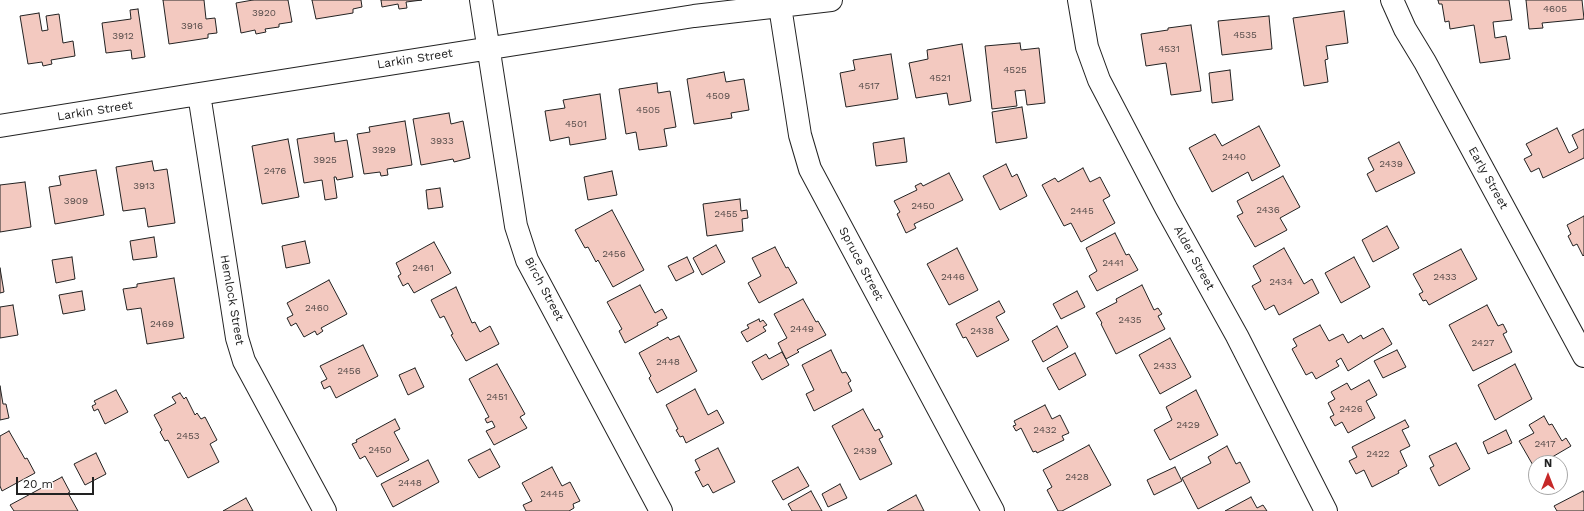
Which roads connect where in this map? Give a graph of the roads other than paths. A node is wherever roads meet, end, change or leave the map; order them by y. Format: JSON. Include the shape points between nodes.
{"nodes":[{"id":1,"x":481,"y":0,"type":"edge"},
{"id":2,"x":831,"y":0,"type":"edge"},
{"id":3,"x":1079,"y":0,"type":"edge"},
{"id":4,"x":1392,"y":0,"type":"edge"},
{"id":5,"x":780,"y":3,"type":"edge"},
{"id":6,"x":488,"y":48,"type":"junction"},
{"id":7,"x":199,"y":94,"type":"junction"},
{"id":8,"x":0,"y":126,"type":"edge"},
{"id":9,"x":1584,"y":356,"type":"edge"},
{"id":10,"x":325,"y":511,"type":"edge"},
{"id":11,"x":661,"y":511,"type":"edge"},
{"id":12,"x":993,"y":511,"type":"edge"},
{"id":13,"x":1326,"y":511,"type":"edge"}],
"edges":[{"from":1,"to":6,"type":"street","name":"Birch Street"},
{"from":2,"to":5,"type":"street","name":"Larkin Street"},
{"from":3,"to":13,"type":"street","name":"Alder Street","via":[[1087,47],[1099,80],[1237,336]]},
{"from":4,"to":9,"type":"street","name":"Early Street","via":[[1405,29]]},
{"from":5,"to":6,"type":"street","name":"Larkin Street"},
{"from":5,"to":12,"type":"street","name":"Spruce Street","via":[[800,135],[810,169]]},
{"from":6,"to":7,"type":"street","name":"Larkin Street"},
{"from":6,"to":11,"type":"street","name":"Birch Street","via":[[516,226],[527,260]]},
{"from":7,"to":8,"type":"street","name":"Larkin Street"},
{"from":7,"to":10,"type":"street","name":"Hemlock Street","via":[[237,338],[244,361]]}]}
